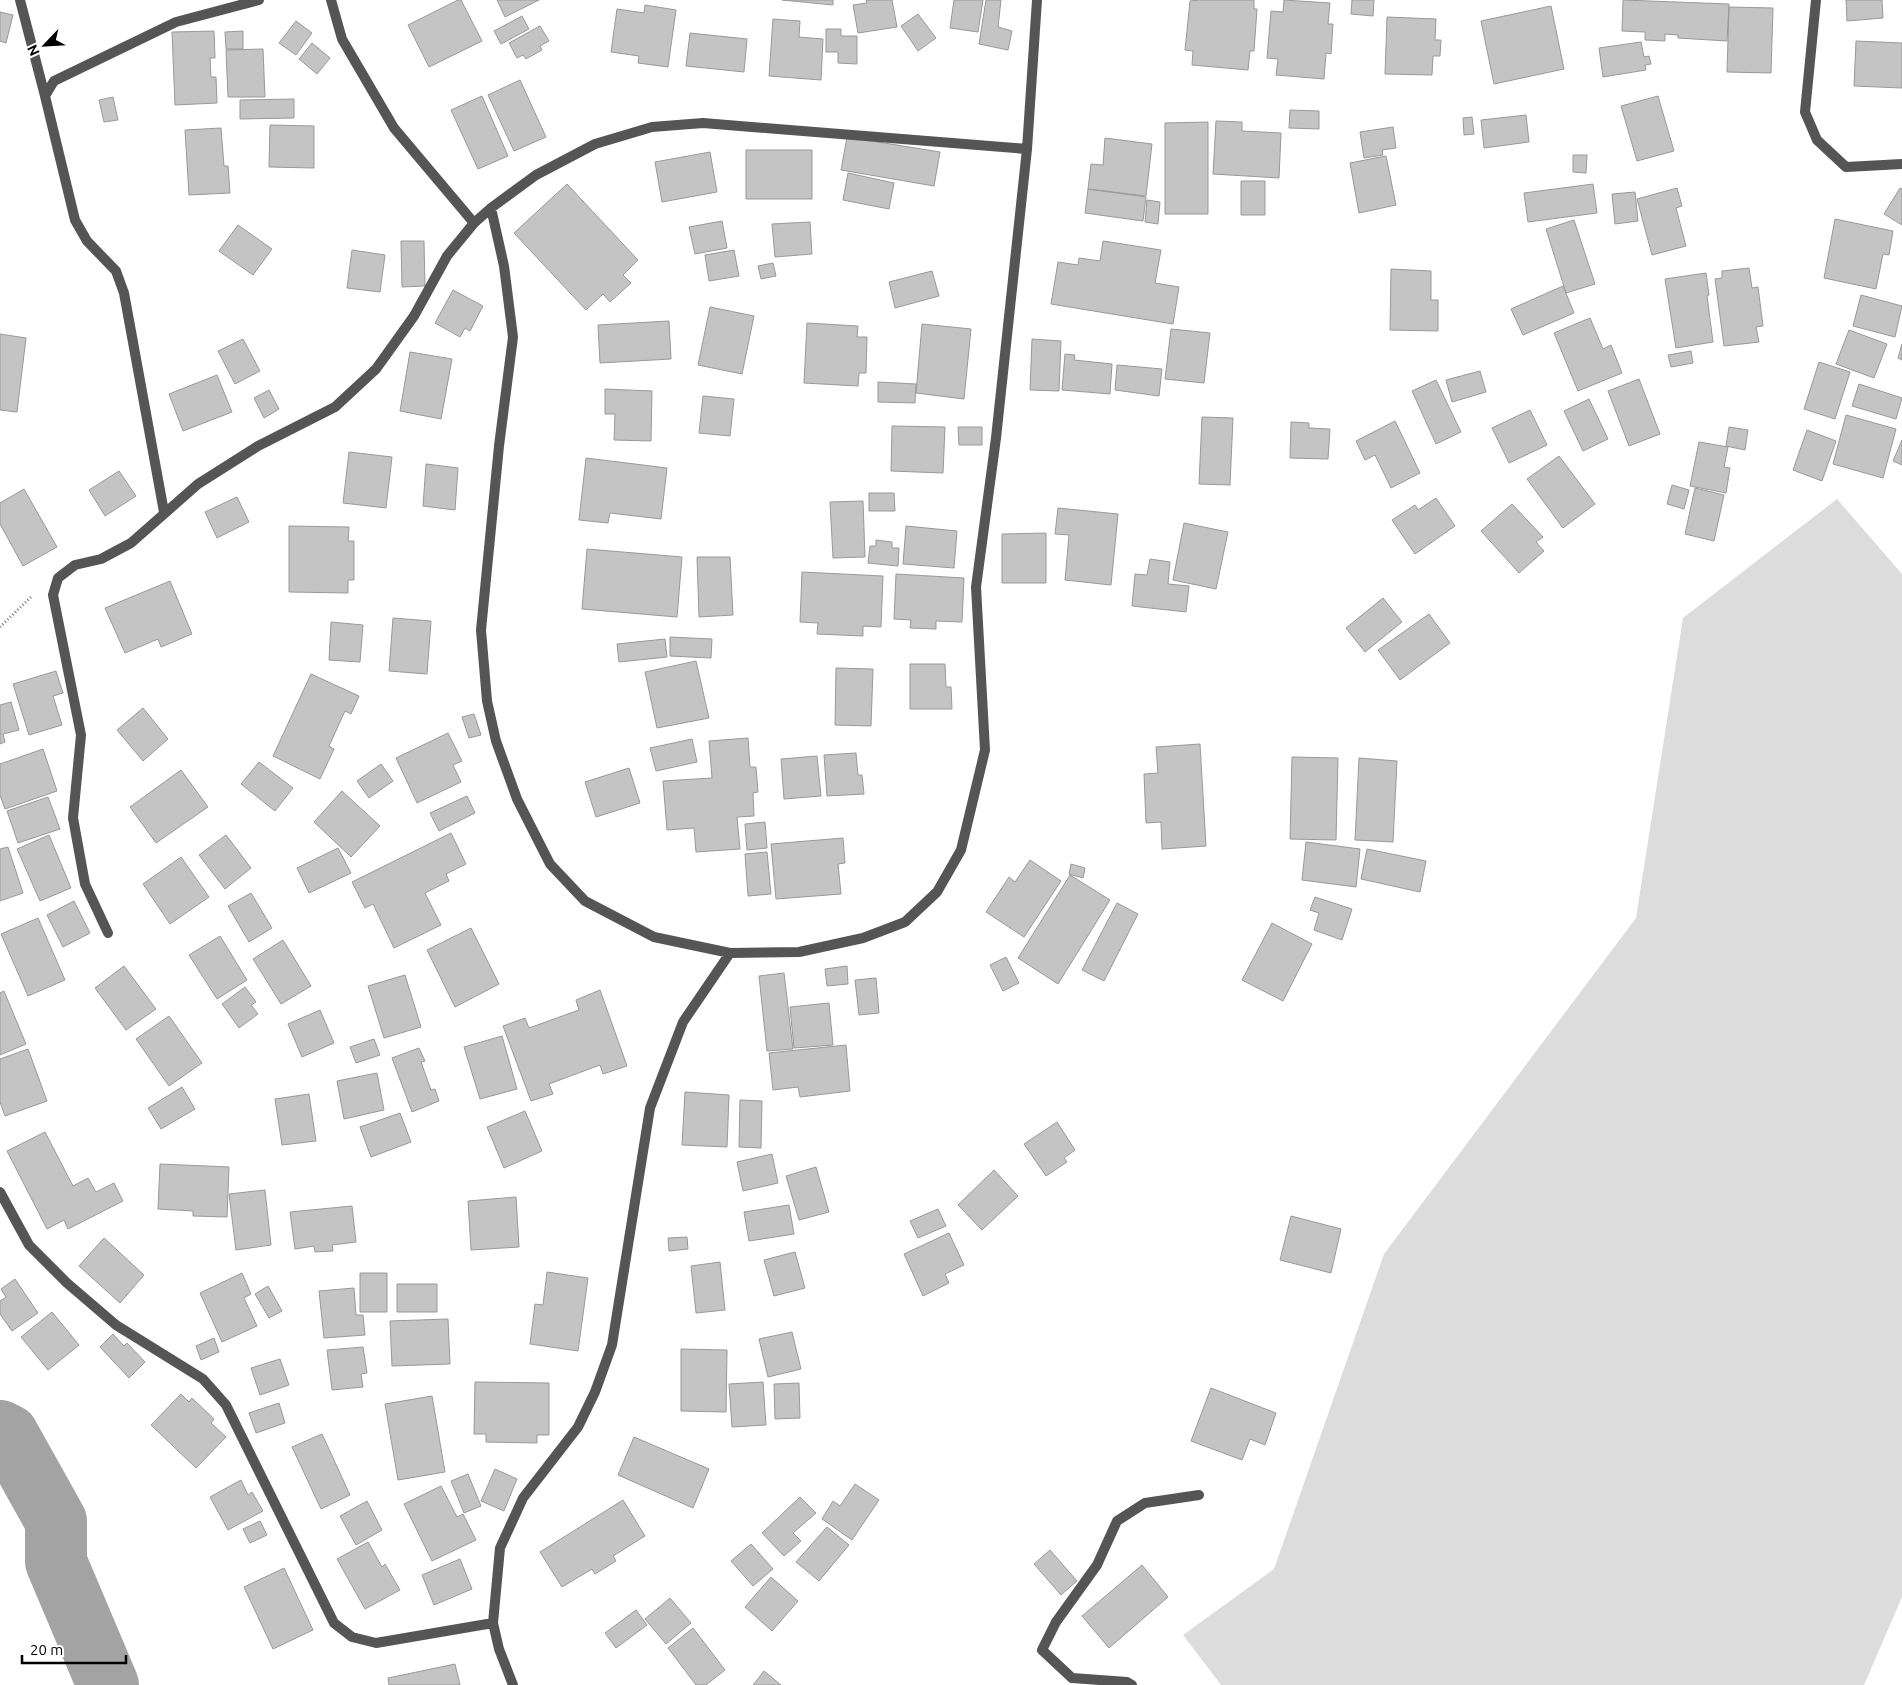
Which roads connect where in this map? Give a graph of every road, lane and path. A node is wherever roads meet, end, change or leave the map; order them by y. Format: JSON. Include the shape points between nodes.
{"nodes":[{"id":1,"x":20,"y":0,"type":"edge"},
{"id":2,"x":259,"y":0,"type":"edge"},
{"id":3,"x":331,"y":0,"type":"edge"},
{"id":4,"x":1037,"y":0,"type":"edge"},
{"id":5,"x":1816,"y":0,"type":"edge"},
{"id":6,"x":45,"y":96,"type":"junction"},
{"id":7,"x":1027,"y":149,"type":"junction"},
{"id":8,"x":1902,"y":164,"type":"edge"},
{"id":9,"x":491,"y":208,"type":"junction"},
{"id":10,"x":474,"y":223,"type":"junction"},
{"id":11,"x":164,"y":512,"type":"junction"},
{"id":12,"x":58,"y":578,"type":"junction"},
{"id":13,"x":0,"y":627,"type":"edge"},
{"id":14,"x":108,"y":933,"type":"dead end"},
{"id":15,"x":730,"y":953,"type":"junction"},
{"id":16,"x":0,"y":1192,"type":"edge"},
{"id":17,"x":1199,"y":1495,"type":"dead end"},
{"id":18,"x":493,"y":1623,"type":"junction"},
{"id":19,"x":513,"y":1685,"type":"edge"},
{"id":20,"x":1132,"y":1685,"type":"edge"}],
"edges":[{"from":1,"to":6,"type":"street"},
{"from":2,"to":6,"type":"street","via":[[176,22],[54,81]]},
{"from":3,"to":10,"type":"street","via":[[342,39],[394,128]]},
{"from":4,"to":7,"type":"street"},
{"from":5,"to":8,"type":"street","via":[[1805,112],[1817,140],[1846,167]]},
{"from":6,"to":11,"type":"street","via":[[75,220],[87,241],[116,271],[124,293]]},
{"from":7,"to":9,"type":"street","via":[[704,123],[652,127],[594,144],[536,175]]},
{"from":7,"to":15,"type":"street","via":[[996,438],[976,587],[985,750],[962,850],[938,892],[905,922],[863,938],[799,952]]},
{"from":9,"to":10,"type":"street"},
{"from":9,"to":15,"type":"street","via":[[504,266],[513,337],[481,630],[487,702],[496,741],[517,799],[550,864],[585,901],[654,937]]},
{"from":10,"to":11,"type":"street","via":[[447,256],[414,316],[376,369],[335,407],[258,446],[198,484]]},
{"from":11,"to":12,"type":"street","via":[[131,542],[101,559],[75,565]]},
{"from":12,"to":13,"type":"path","via":[[21,605]]},
{"from":12,"to":14,"type":"street","via":[[53,595],[81,734],[73,818],[85,884]]},
{"from":15,"to":18,"type":"street","via":[[683,1022],[650,1108],[612,1345],[578,1427],[523,1498],[500,1548]]},
{"from":16,"to":18,"type":"street","via":[[29,1245],[66,1283],[116,1324],[203,1379],[226,1404],[334,1623],[352,1637],[376,1643]]},
{"from":17,"to":20,"type":"street","via":[[1145,1503],[1117,1521],[1097,1565],[1056,1622],[1042,1650],[1072,1678]]},
{"from":18,"to":19,"type":"street"}]}
